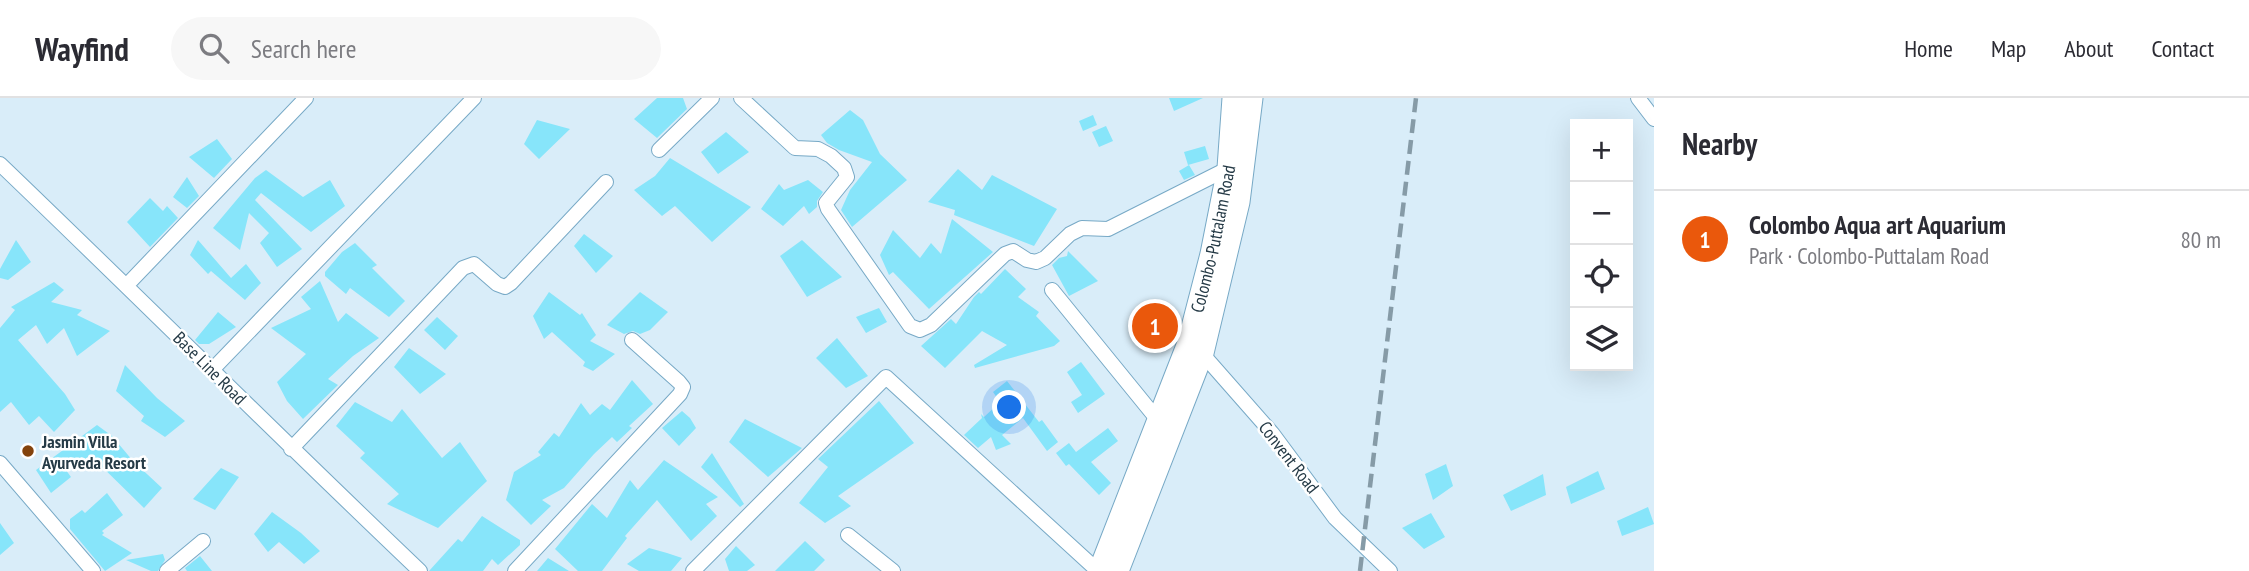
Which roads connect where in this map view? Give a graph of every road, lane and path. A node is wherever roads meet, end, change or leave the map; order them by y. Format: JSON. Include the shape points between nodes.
{"nodes":[{"id":1,"x":306,"y":98,"type":"edge"},
{"id":2,"x":474,"y":98,"type":"edge"},
{"id":3,"x":712,"y":98,"type":"edge"},
{"id":4,"x":741,"y":98,"type":"edge"},
{"id":5,"x":1233,"y":98,"type":"edge"},
{"id":6,"x":1252,"y":98,"type":"edge"},
{"id":7,"x":1638,"y":98,"type":"edge"},
{"id":8,"x":1653,"y":113,"type":"edge"},
{"id":9,"x":659,"y":150,"type":"dead end"},
{"id":10,"x":0,"y":164,"type":"edge"},
{"id":11,"x":1237,"y":165,"type":"junction"},
{"id":12,"x":606,"y":182,"type":"dead end"},
{"id":13,"x":127,"y":285,"type":"junction"},
{"id":14,"x":1052,"y":290,"type":"dead end"},
{"id":15,"x":632,"y":340,"type":"dead end"},
{"id":16,"x":1196,"y":348,"type":"junction"},
{"id":17,"x":212,"y":370,"type":"junction"},
{"id":18,"x":1157,"y":419,"type":"junction"},
{"id":19,"x":291,"y":449,"type":"junction"},
{"id":20,"x":0,"y":463,"type":"edge"},
{"id":21,"x":848,"y":535,"type":"dead end"},
{"id":22,"x":203,"y":541,"type":"dead end"},
{"id":23,"x":93,"y":571,"type":"edge"},
{"id":24,"x":167,"y":571,"type":"edge"},
{"id":25,"x":421,"y":571,"type":"edge"},
{"id":26,"x":515,"y":571,"type":"edge"},
{"id":27,"x":693,"y":571,"type":"edge"},
{"id":28,"x":893,"y":571,"type":"edge"},
{"id":29,"x":1098,"y":571,"type":"edge"},
{"id":30,"x":1118,"y":571,"type":"edge"},
{"id":31,"x":1390,"y":571,"type":"edge"}],
"edges":[{"from":1,"to":13,"type":"street"},
{"from":2,"to":17,"type":"street"},
{"from":3,"to":9,"type":"street"},
{"from":4,"to":11,"type":"street","via":[[795,148],[818,149],[844,168],[847,177],[826,203],[828,209],[910,326],[920,330],[931,326],[1004,254],[1013,251],[1036,262],[1082,228],[1108,229]]},
{"from":5,"to":11,"type":"highway","name":"Colombo-Puttalam Road"},
{"from":6,"to":11,"type":"highway","name":"Colombo-Puttalam Road"},
{"from":7,"to":8,"type":"street"},
{"from":10,"to":13,"type":"street","name":"Base Line Road"},
{"from":11,"to":16,"type":"highway","name":"Colombo-Puttalam Road","via":[[1234,226]]},
{"from":12,"to":19,"type":"street","via":[[505,287],[474,264],[463,268]]},
{"from":13,"to":17,"type":"street","name":"Base Line Road"},
{"from":14,"to":18,"type":"street"},
{"from":15,"to":26,"type":"street","via":[[679,382],[683,387],[680,394]]},
{"from":16,"to":18,"type":"highway","name":"Colombo-Puttalam Road"},
{"from":16,"to":30,"type":"highway","name":"Colombo-Puttalam Road"},
{"from":16,"to":31,"type":"street","name":"Convent Road","via":[[1272,433],[1335,518]]},
{"from":17,"to":19,"type":"street","name":"Base Line Road"},
{"from":18,"to":29,"type":"highway","name":"Colombo-Puttalam Road"},
{"from":19,"to":25,"type":"street","name":"Base Line Road"},
{"from":20,"to":23,"type":"street"},
{"from":21,"to":28,"type":"street"},
{"from":22,"to":24,"type":"street"},
{"from":27,"to":29,"type":"street","via":[[886,377]]}]}
